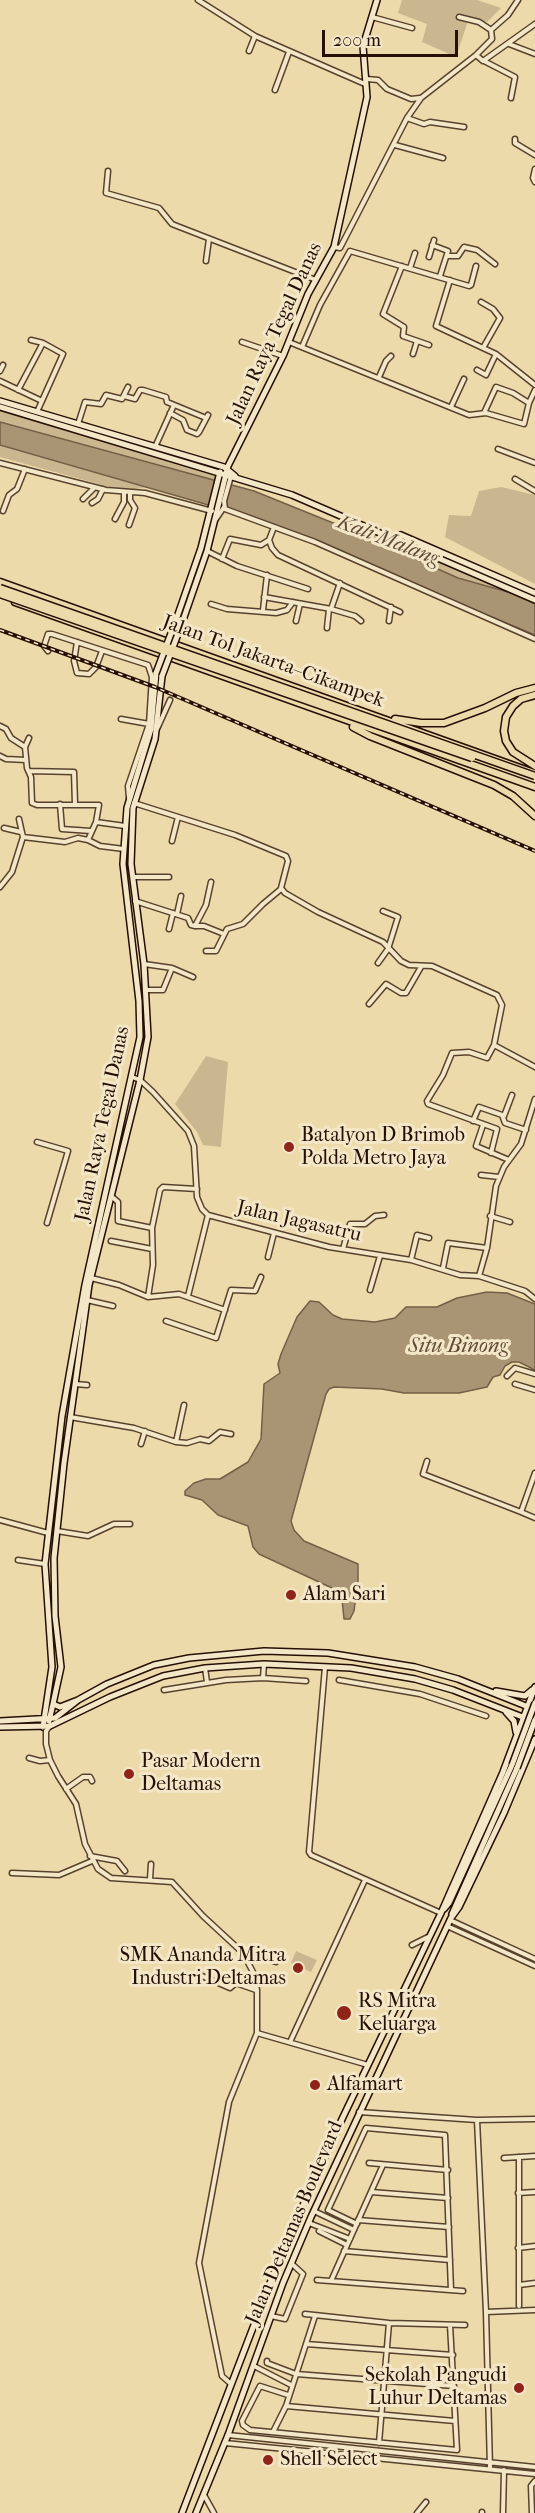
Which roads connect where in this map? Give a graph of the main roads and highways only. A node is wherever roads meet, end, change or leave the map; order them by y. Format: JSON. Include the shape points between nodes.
{"nodes":[{"id":1,"x":0,"y":582,"type":"edge"},
{"id":2,"x":0,"y":588,"type":"edge"},
{"id":3,"x":0,"y":595,"type":"edge"},
{"id":4,"x":535,"y":688,"type":"edge"},
{"id":5,"x":535,"y":695,"type":"edge"},
{"id":6,"x":365,"y":712,"type":"junction"},
{"id":7,"x":334,"y":717,"type":"junction"},
{"id":8,"x":535,"y":766,"type":"edge"},
{"id":9,"x":535,"y":776,"type":"edge"},
{"id":10,"x":535,"y":787,"type":"edge"},
{"id":11,"x":535,"y":816,"type":"edge"}],
"edges":[{"from":1,"to":6,"type":"highway","name":"Jalan Tol Jakarta–Cikampek"},
{"from":2,"to":9,"type":"highway","bridge":true},
{"from":3,"to":7,"type":"highway","name":"Jalan Tol Jakarta–Cikampek"},
{"from":3,"to":9,"type":"highway","bridge":true},
{"from":4,"to":6,"type":"highway","via":[[444,723],[411,722]]},
{"from":5,"to":8,"type":"highway","via":[[513,706],[504,731],[513,752]]},
{"from":6,"to":9,"type":"highway","name":"Jalan Tol Jakarta–Cikampek"},
{"from":7,"to":10,"type":"highway","name":"Jalan Tol Jakarta–Cikampek"},
{"from":7,"to":11,"type":"highway","via":[[370,736],[494,785]]}]}
